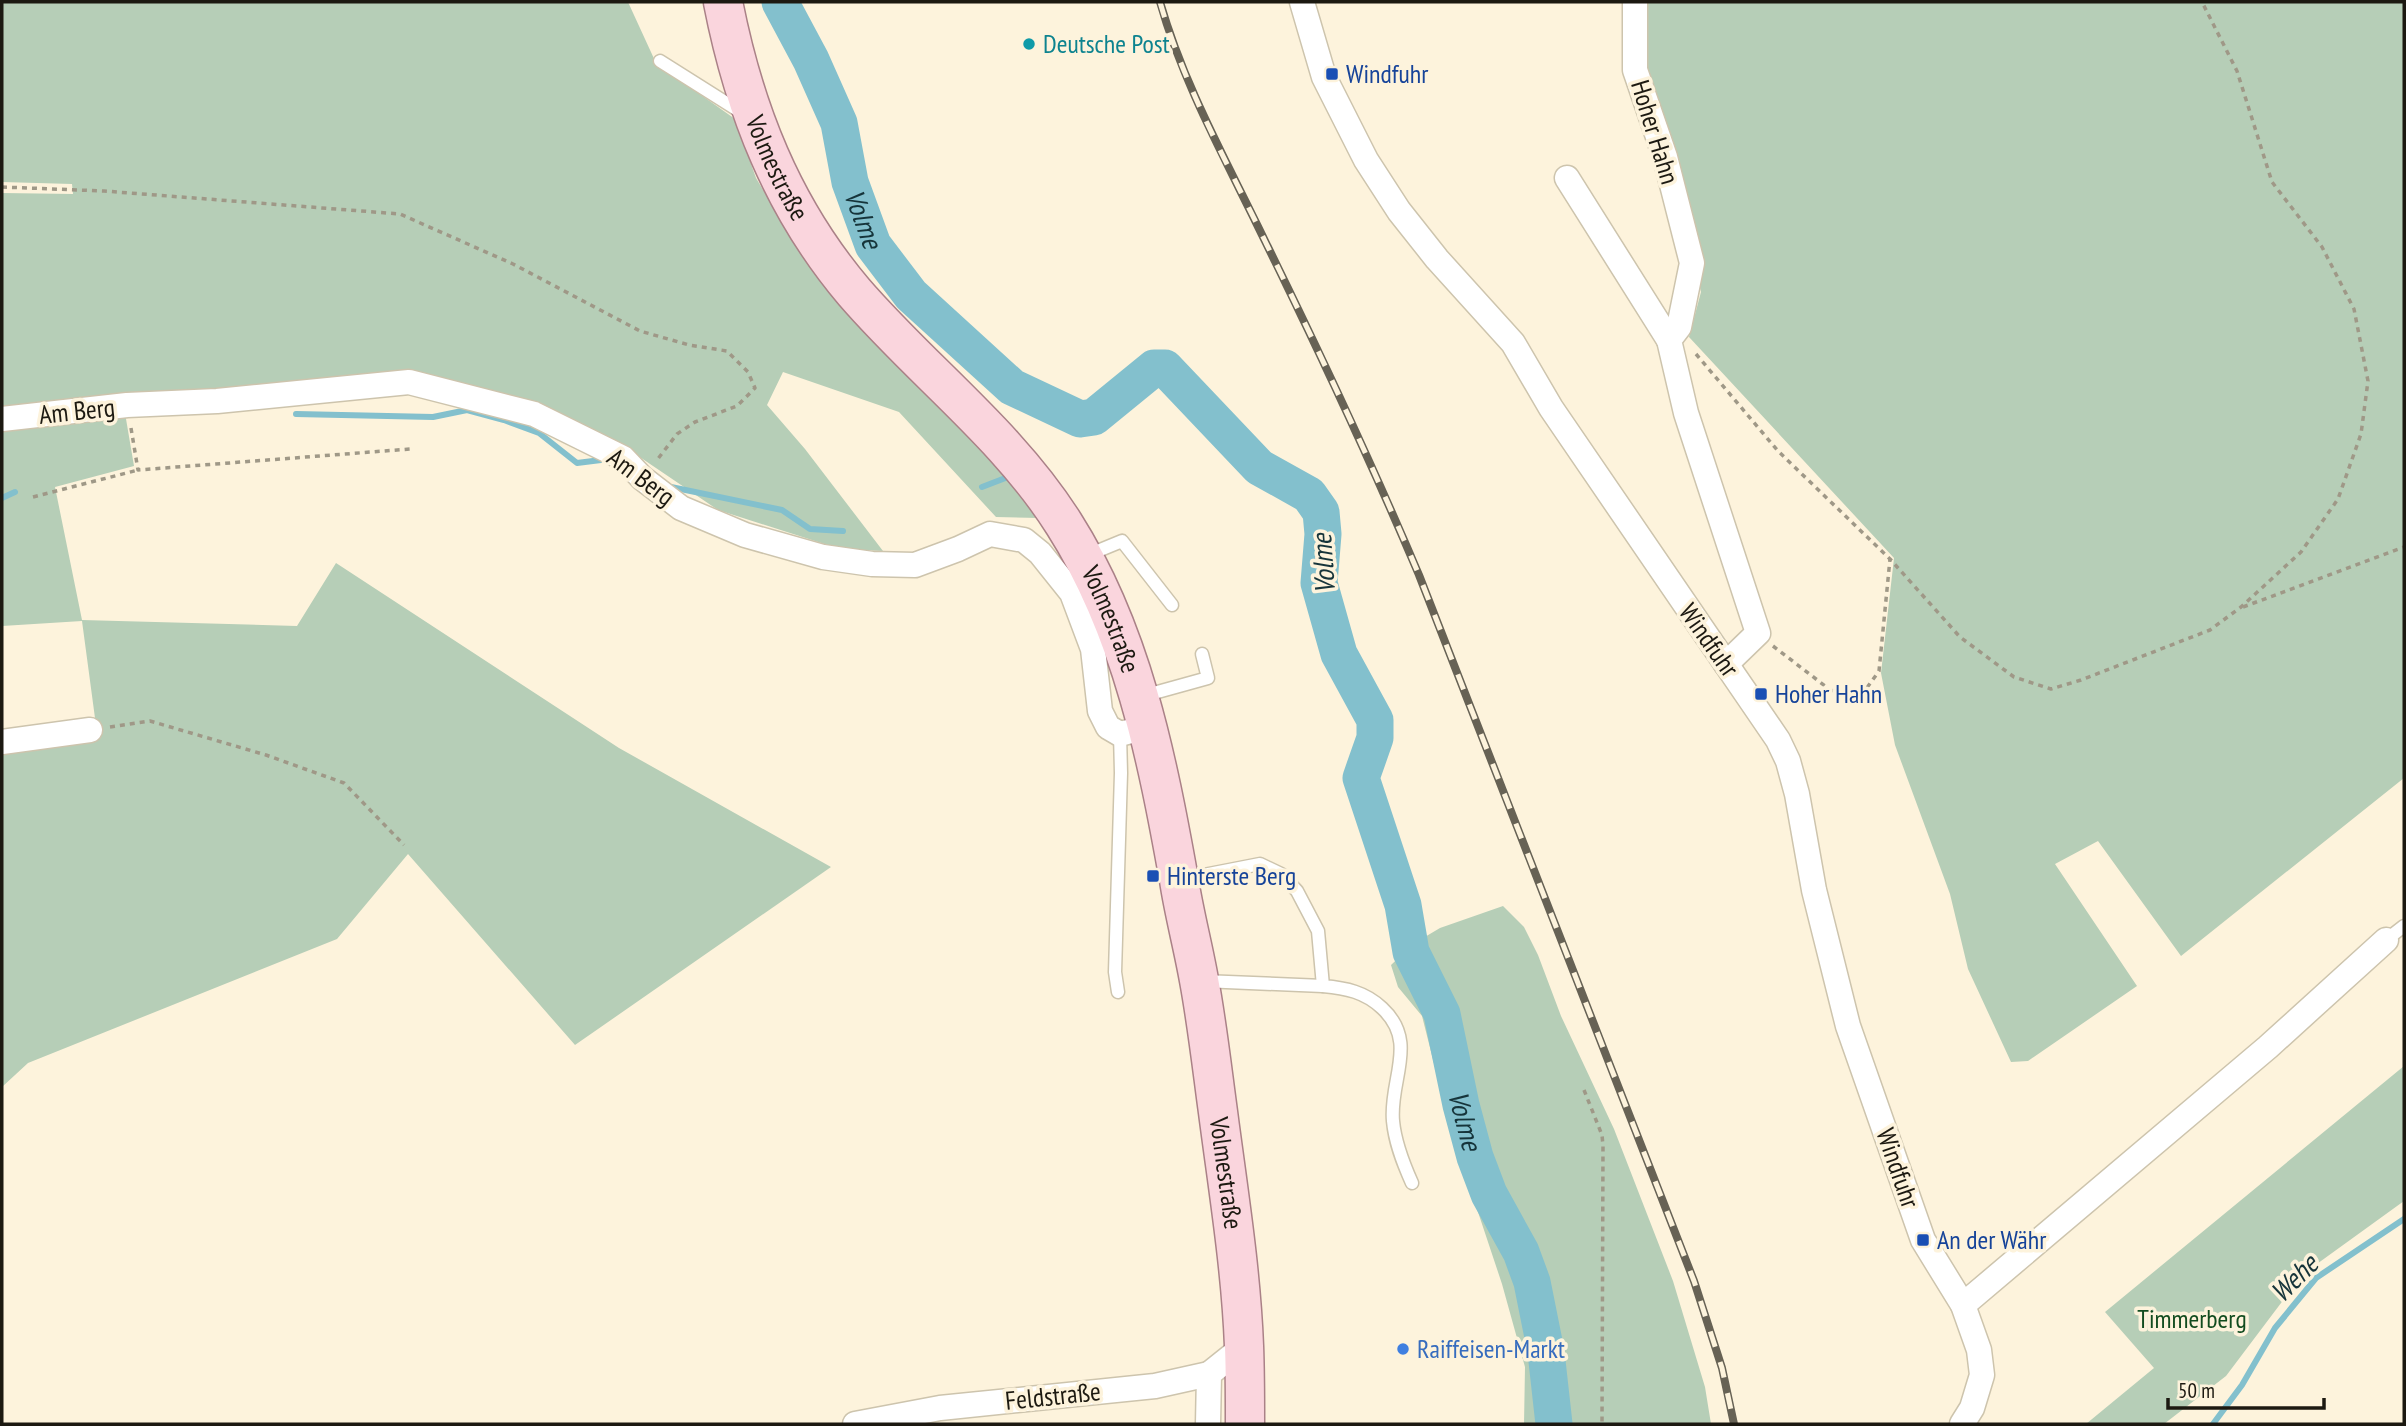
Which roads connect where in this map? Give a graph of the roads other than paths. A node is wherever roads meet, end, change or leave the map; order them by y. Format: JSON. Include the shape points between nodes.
{"nodes":[{"id":1,"x":723,"y":2,"type":"edge"},
{"id":2,"x":1302,"y":2,"type":"edge"},
{"id":3,"x":1635,"y":2,"type":"edge"},
{"id":4,"x":660,"y":61,"type":"dead end"},
{"id":5,"x":753,"y":120,"type":"junction"},
{"id":6,"x":1567,"y":177,"type":"dead end"},
{"id":7,"x":1669,"y":340,"type":"junction"},
{"id":8,"x":2,"y":419,"type":"edge"},
{"id":9,"x":1084,"y":556,"type":"junction"},
{"id":10,"x":1172,"y":605,"type":"dead end"},
{"id":11,"x":1202,"y":654,"type":"dead end"},
{"id":12,"x":1726,"y":664,"type":"junction"},
{"id":13,"x":1135,"y":719,"type":"junction"},
{"id":14,"x":90,"y":730,"type":"road end"},
{"id":15,"x":2,"y":742,"type":"edge"},
{"id":16,"x":1179,"y":880,"type":"junction"},
{"id":17,"x":2395,"y":933,"type":"edge"},
{"id":18,"x":1200,"y":981,"type":"junction"},
{"id":19,"x":1323,"y":986,"type":"junction"},
{"id":20,"x":1118,"y":992,"type":"dead end"},
{"id":21,"x":1412,"y":1183,"type":"dead end"},
{"id":22,"x":1963,"y":1305,"type":"junction"},
{"id":23,"x":1244,"y":1346,"type":"junction"},
{"id":24,"x":1209,"y":1374,"type":"junction"},
{"id":25,"x":855,"y":1424,"type":"edge"},
{"id":26,"x":1208,"y":1424,"type":"edge"},
{"id":27,"x":1245,"y":1424,"type":"edge"},
{"id":28,"x":1962,"y":1424,"type":"edge"}],
"edges":[{"from":1,"to":5,"type":"main road","name":"Volmestraße"},
{"from":2,"to":12,"type":"street","name":"Windfuhr","via":[[1324,77],[1366,160],[1399,211],[1513,343],[1551,408]]},
{"from":3,"to":7,"type":"street","name":"Hoher Hahn","via":[[1635,70],[1665,157],[1692,263],[1679,327]]},
{"from":4,"to":5,"type":"lane"},
{"from":5,"to":9,"type":"main road","name":"Volmestraße","via":[[794,208],[853,291],[991,431],[1036,484]]},
{"from":6,"to":7,"type":"street"},
{"from":7,"to":12,"type":"street","via":[[1686,413],[1758,634]]},
{"from":8,"to":13,"type":"street","name":"Am Berg","via":[[409,382],[534,414],[623,458],[681,508],[745,535],[823,557],[915,565],[990,534],[1024,540],[1072,593],[1093,649],[1100,711],[1108,727]]},
{"from":9,"to":10,"type":"lane","via":[[1122,541]]},
{"from":9,"to":13,"type":"main road","name":"Volmestraße","via":[[1119,631]]},
{"from":11,"to":13,"type":"lane","via":[[1208,678]]},
{"from":12,"to":22,"type":"street","name":"Windfuhr","via":[[1770,726],[1788,761],[1848,1026],[1923,1240]]},
{"from":13,"to":16,"type":"main road","name":"Volmestraße"},
{"from":13,"to":20,"type":"lane","via":[[1121,774]]},
{"from":14,"to":15,"type":"street"},
{"from":16,"to":18,"type":"main road","name":"Volmestraße"},
{"from":16,"to":19,"type":"lane","via":[[1260,864],[1281,874],[1297,891],[1318,931]]},
{"from":17,"to":22,"type":"street"},
{"from":18,"to":19,"type":"lane"},
{"from":18,"to":23,"type":"main road","name":"Volmestraße","via":[[1235,1241]]},
{"from":19,"to":21,"type":"lane","via":[[1349,989],[1373,999],[1399,1029],[1393,1119],[1399,1152]]},
{"from":22,"to":28,"type":"street","name":"Windfuhr","via":[[1979,1350],[1982,1375]]},
{"from":23,"to":24,"type":"street"},
{"from":23,"to":27,"type":"main road","name":"Volmestraße"},
{"from":24,"to":25,"type":"street","name":"Feldstraße","via":[[1155,1386],[940,1408]]},
{"from":24,"to":26,"type":"street"}]}
